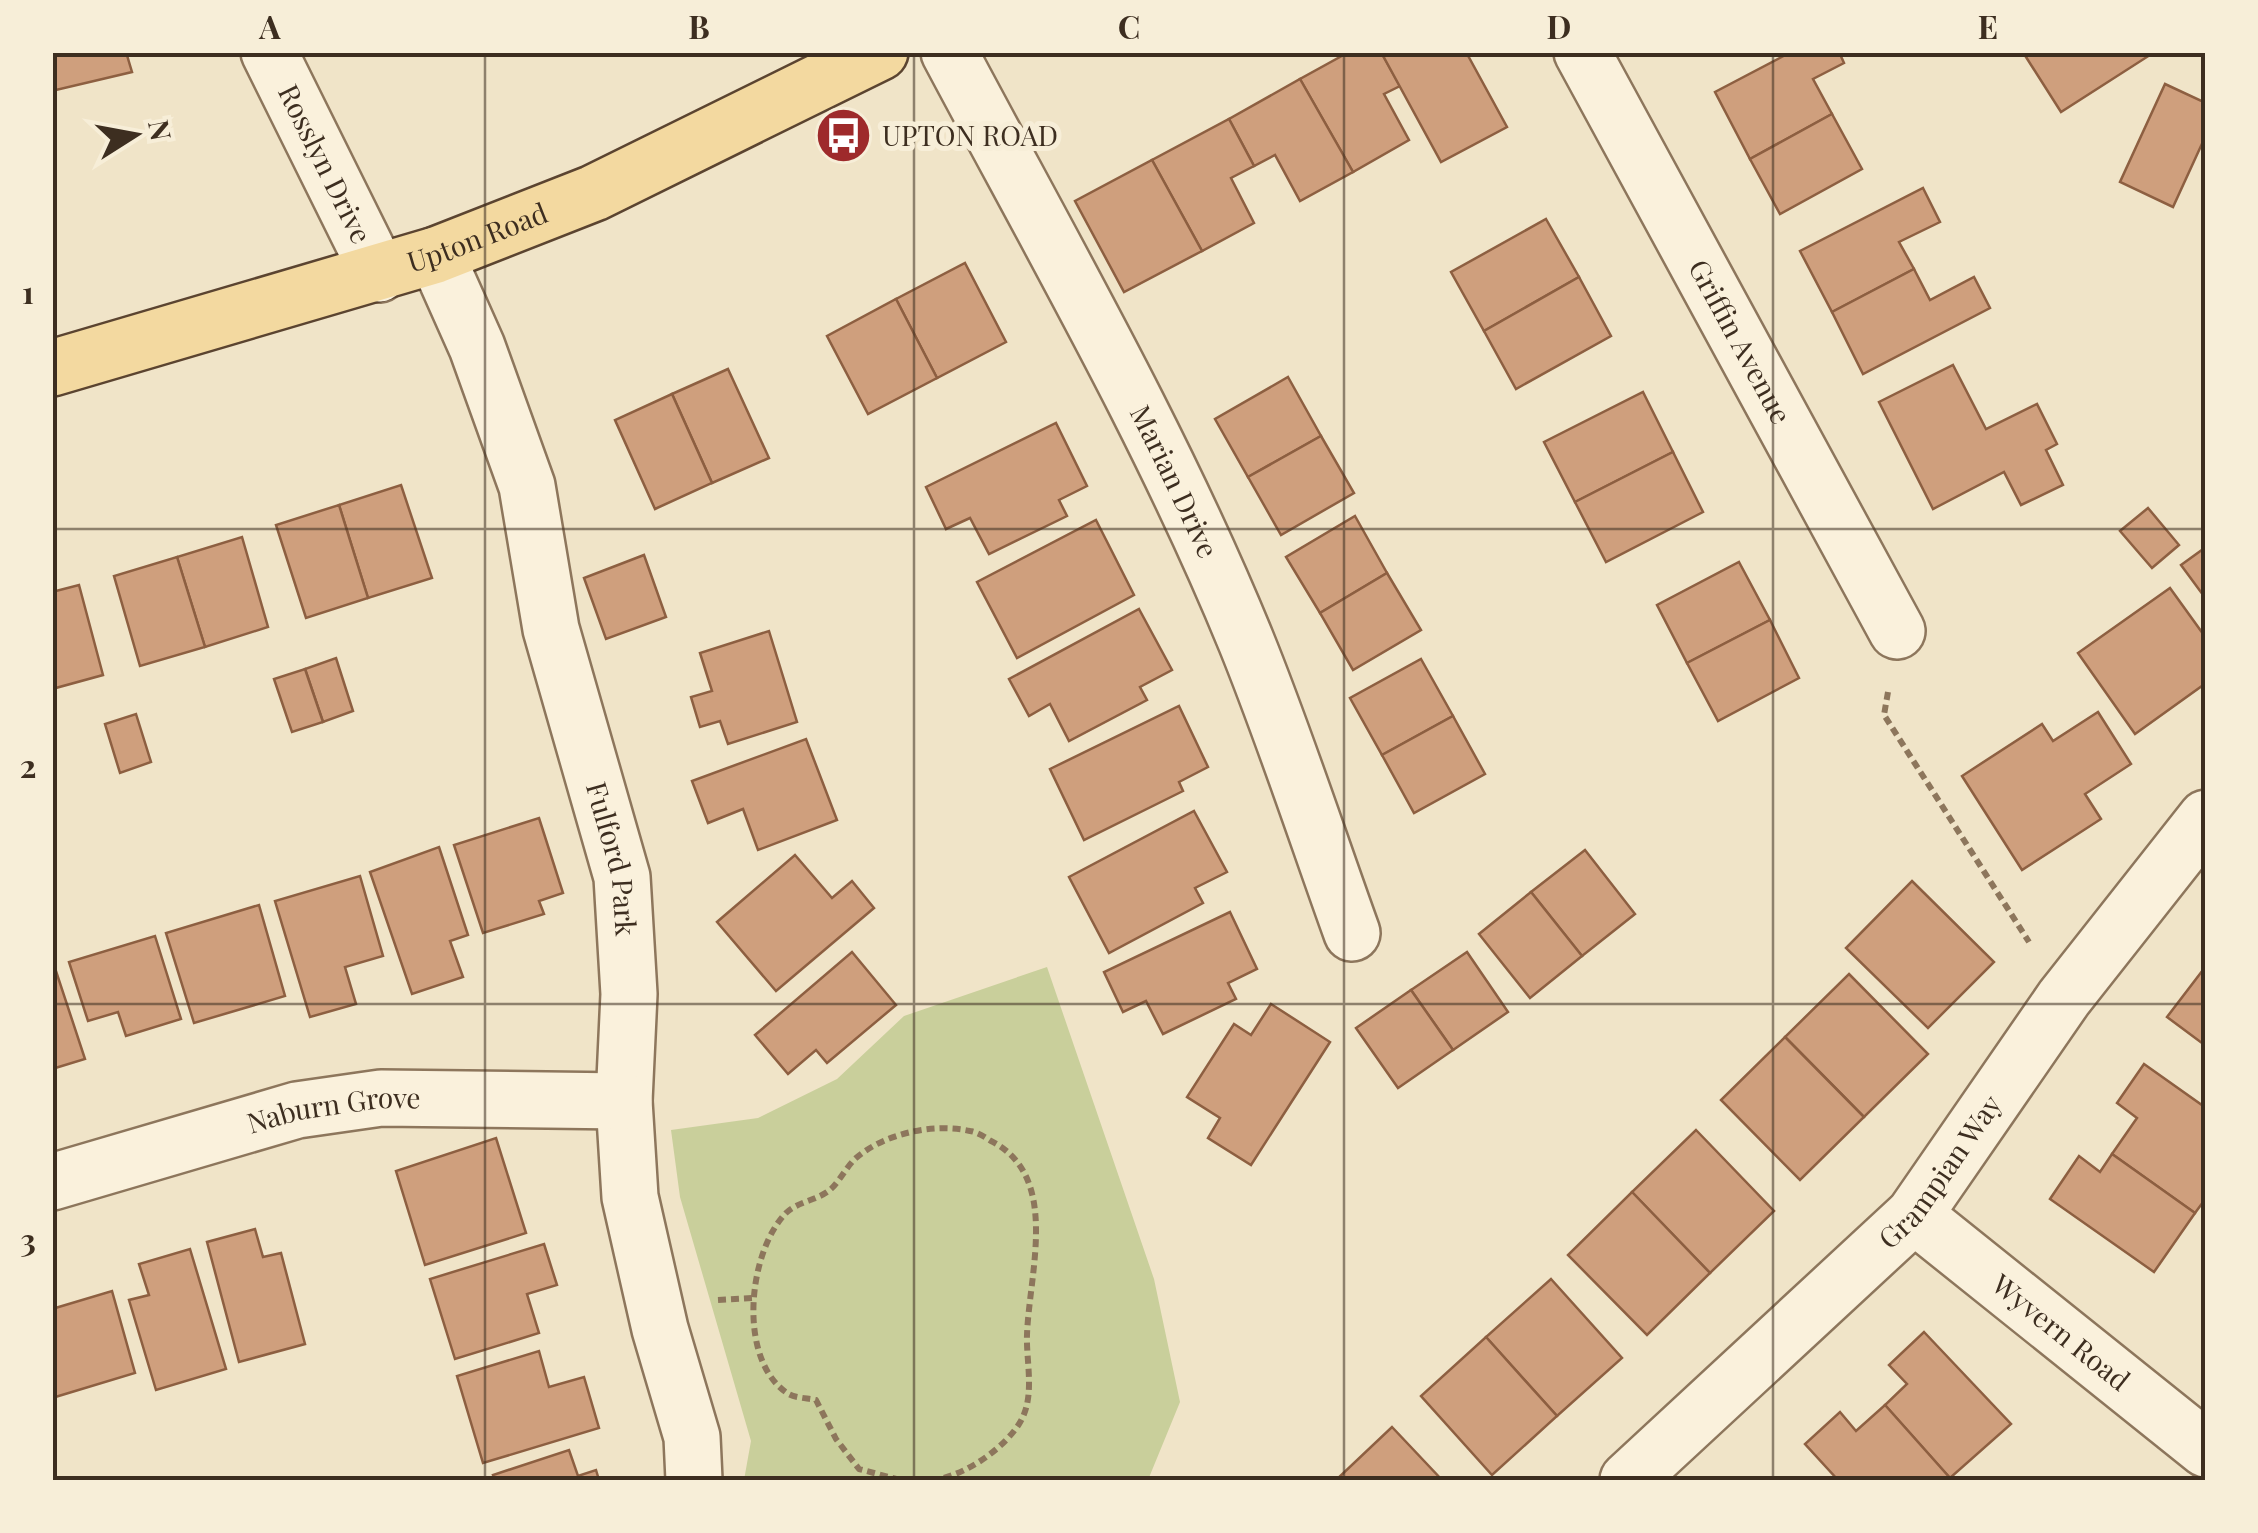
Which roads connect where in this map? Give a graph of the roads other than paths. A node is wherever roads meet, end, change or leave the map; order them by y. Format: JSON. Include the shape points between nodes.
{"nodes":[{"id":1,"x":269,"y":52,"type":"edge"},
{"id":2,"x":880,"y":52,"type":"edge"},
{"id":3,"x":949,"y":52,"type":"edge"},
{"id":4,"x":1582,"y":52,"type":"edge"},
{"id":5,"x":436,"y":255,"type":"junction"},
{"id":6,"x":380,"y":274,"type":"junction"},
{"id":7,"x":52,"y":368,"type":"edge"},
{"id":8,"x":1898,"y":631,"type":"road end"},
{"id":9,"x":2206,"y":818,"type":"edge"},
{"id":10,"x":1352,"y":932,"type":"dead end"},
{"id":11,"x":624,"y":1100,"type":"junction"},
{"id":12,"x":52,"y":1182,"type":"edge"},
{"id":13,"x":1914,"y":1215,"type":"junction"},
{"id":14,"x":2206,"y":1450,"type":"edge"},
{"id":15,"x":694,"y":1480,"type":"edge"},
{"id":16,"x":1628,"y":1480,"type":"edge"}],
"edges":[{"from":1,"to":6,"type":"street","name":"Rosslyn Drive"},
{"from":2,"to":5,"type":"main road","name":"Upton Road","via":[[594,192]]},
{"from":3,"to":10,"type":"street","name":"Marian Drive","via":[[1187,510],[1246,641]]},
{"from":4,"to":8,"type":"street","name":"Griffin Avenue"},
{"from":5,"to":6,"type":"main road","name":"Upton Road"},
{"from":5,"to":11,"type":"street","name":"Fulford Park","via":[[527,486],[551,629],[622,877],[629,994]]},
{"from":6,"to":7,"type":"main road","name":"Upton Road"},
{"from":9,"to":13,"type":"street","name":"Grampian Way","via":[[2064,998]]},
{"from":11,"to":12,"type":"street","name":"Naburn Grove","via":[[365,1100],[297,1110]]},
{"from":11,"to":15,"type":"street","name":"Fulford Park","via":[[630,1197],[692,1436]]},
{"from":13,"to":14,"type":"street","name":"Wyvern Road"},
{"from":13,"to":16,"type":"street","name":"Grampian Way"}]}
